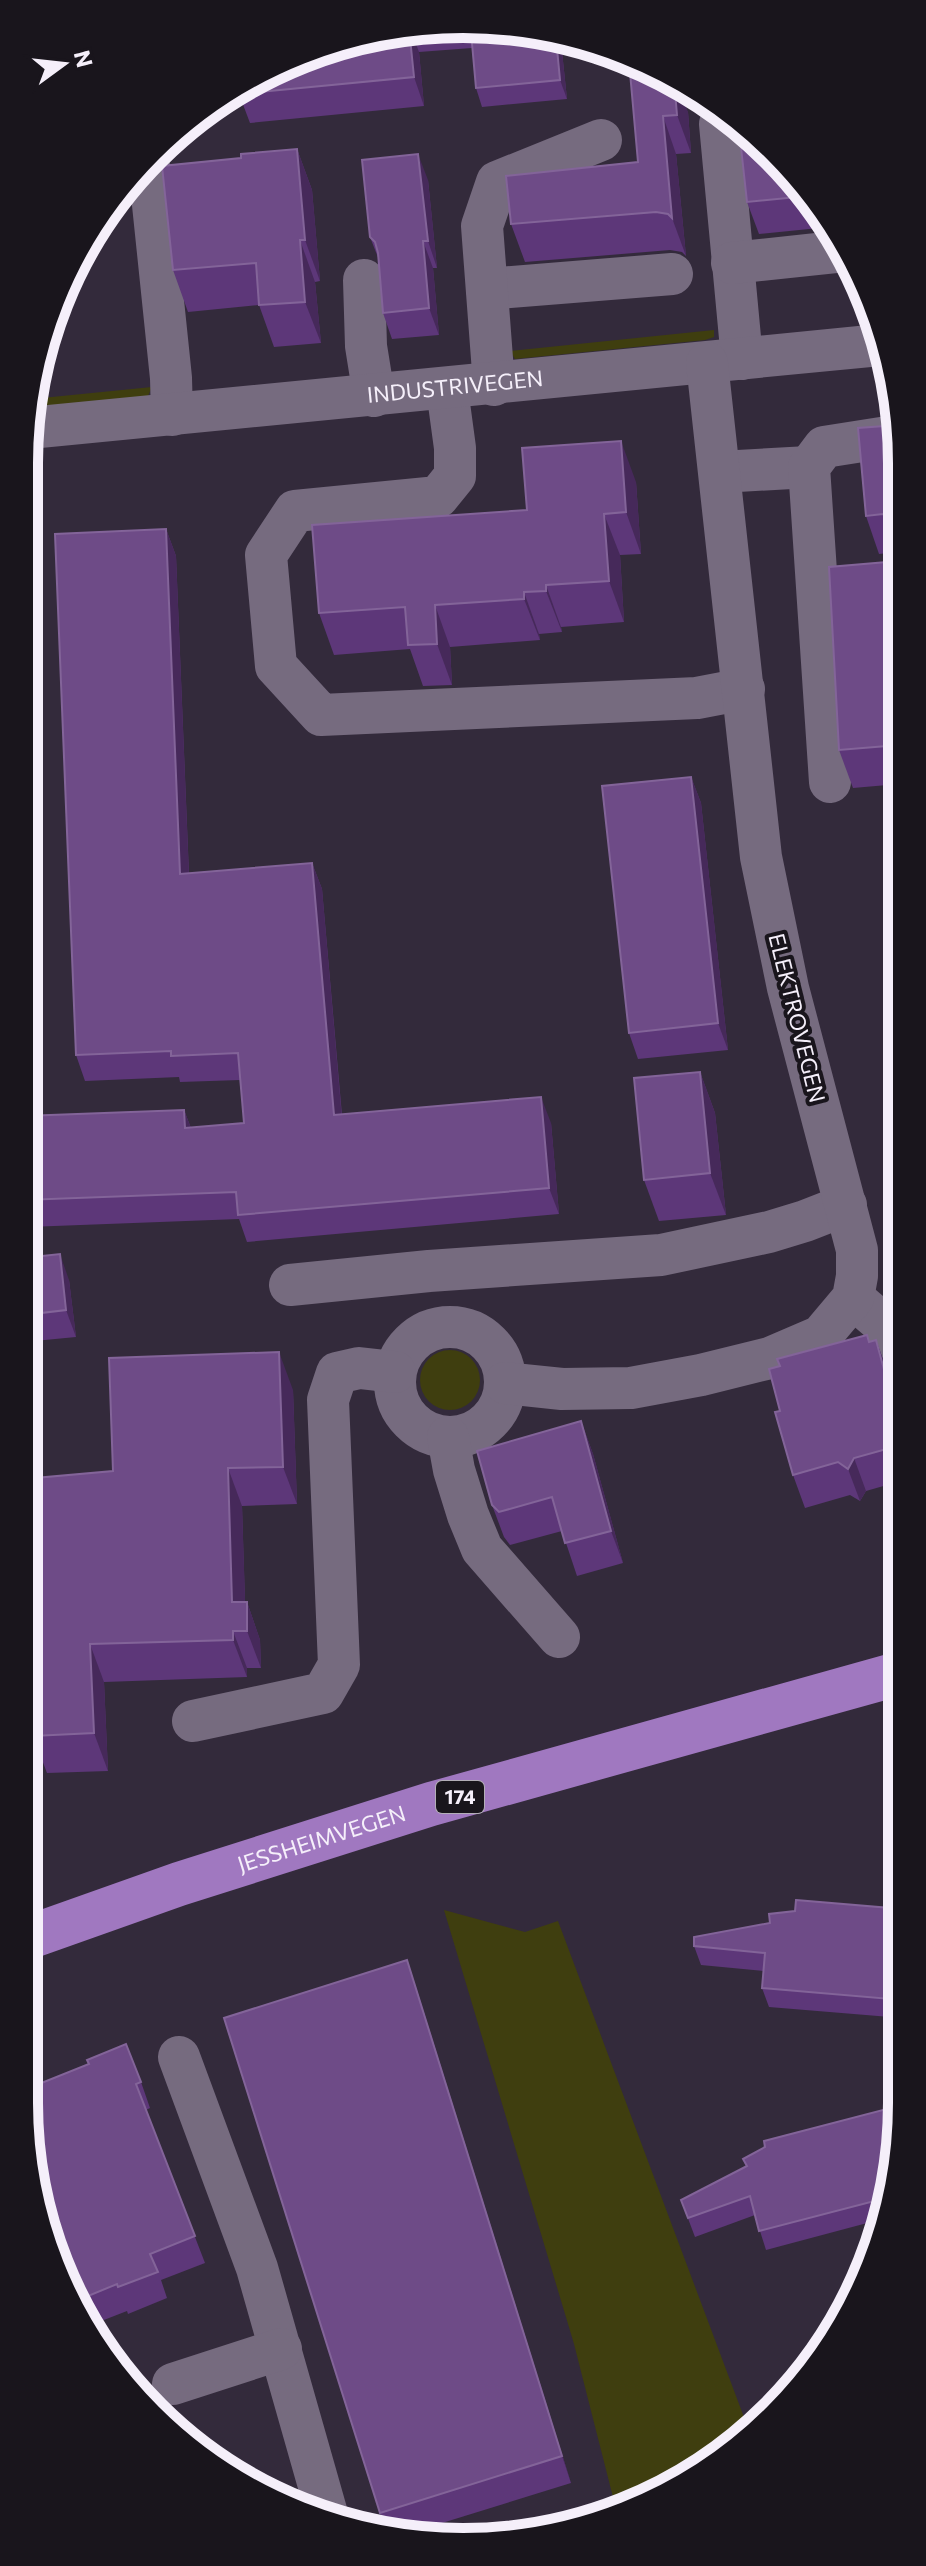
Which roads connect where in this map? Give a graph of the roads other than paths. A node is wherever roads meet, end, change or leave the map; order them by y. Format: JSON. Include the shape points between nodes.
{"nodes":[{"id":1,"x":720,"y":124,"type":"dead end"},
{"id":2,"x":601,"y":140,"type":"dead end"},
{"id":3,"x":150,"y":175,"type":"edge"},
{"id":4,"x":832,"y":252,"type":"edge"},
{"id":5,"x":732,"y":263,"type":"junction"},
{"id":6,"x":672,"y":274,"type":"dead end"},
{"id":7,"x":364,"y":280,"type":"dead end"},
{"id":8,"x":487,"y":289,"type":"junction"},
{"id":9,"x":872,"y":346,"type":"edge"},
{"id":10,"x":724,"y":361,"type":"junction"},
{"id":11,"x":494,"y":385,"type":"junction"},
{"id":12,"x":447,"y":389,"type":"junction"},
{"id":13,"x":374,"y":396,"type":"junction"},
{"id":14,"x":172,"y":415,"type":"junction"},
{"id":15,"x":40,"y":427,"type":"edge"},
{"id":16,"x":887,"y":437,"type":"edge"},
{"id":17,"x":809,"y":467,"type":"junction"},
{"id":18,"x":720,"y":472,"type":"junction"},
{"id":19,"x":858,"y":580,"type":"edge"},
{"id":20,"x":817,"y":583,"type":"junction"},
{"id":21,"x":744,"y":689,"type":"junction"},
{"id":22,"x":830,"y":782,"type":"dead end"},
{"id":23,"x":846,"y":1205,"type":"junction"},
{"id":24,"x":426,"y":1271,"type":"junction"},
{"id":25,"x":290,"y":1285,"type":"dead end"},
{"id":26,"x":853,"y":1298,"type":"junction"},
{"id":27,"x":433,"y":1330,"type":"junction"},
{"id":28,"x":888,"y":1333,"type":"edge"},
{"id":29,"x":395,"y":1372,"type":"junction"},
{"id":30,"x":505,"y":1383,"type":"junction"},
{"id":31,"x":448,"y":1437,"type":"junction"},
{"id":32,"x":559,"y":1637,"type":"dead end"},
{"id":33,"x":888,"y":1677,"type":"edge"},
{"id":34,"x":193,"y":1721,"type":"dead end"},
{"id":35,"x":38,"y":1934,"type":"edge"},
{"id":36,"x":179,"y":2057,"type":"dead end"},
{"id":37,"x":281,"y":2349,"type":"junction"},
{"id":38,"x":173,"y":2384,"type":"dead end"},
{"id":39,"x":324,"y":2504,"type":"edge"}],
"edges":[{"from":1,"to":5,"type":"street","name":"ELEKTROVEGEN"},
{"from":2,"to":8,"type":"street","via":[[497,182],[482,226]]},
{"from":3,"to":14,"type":"street"},
{"from":4,"to":5,"type":"street"},
{"from":5,"to":10,"type":"street","name":"ELEKTROVEGEN"},
{"from":6,"to":8,"type":"street"},
{"from":7,"to":13,"type":"street"},
{"from":8,"to":11,"type":"street"},
{"from":9,"to":10,"type":"street","name":"INDUSTRIVEGEN"},
{"from":10,"to":11,"type":"street","name":"INDUSTRIVEGEN"},
{"from":10,"to":18,"type":"street","name":"ELEKTROVEGEN"},
{"from":11,"to":12,"type":"street","name":"INDUSTRIVEGEN"},
{"from":12,"to":13,"type":"street","name":"INDUSTRIVEGEN"},
{"from":12,"to":21,"type":"street","via":[[455,476],[438,497],[295,511],[266,555],[276,666],[321,715],[697,698]]},
{"from":13,"to":14,"type":"street","name":"INDUSTRIVEGEN"},
{"from":14,"to":15,"type":"street","name":"INDUSTRIVEGEN"},
{"from":16,"to":17,"type":"street","via":[[824,447]]},
{"from":17,"to":18,"type":"street"},
{"from":17,"to":20,"type":"street"},
{"from":18,"to":21,"type":"street","name":"ELEKTROVEGEN"},
{"from":19,"to":20,"type":"street"},
{"from":20,"to":22,"type":"street"},
{"from":21,"to":23,"type":"street","name":"ELEKTROVEGEN","via":[[770,909]]},
{"from":23,"to":24,"type":"street","via":[[769,1232],[661,1255]]},
{"from":23,"to":26,"type":"street","name":"ELEKTROVEGEN","via":[[857,1250]]},
{"from":24,"to":25,"type":"street"},
{"from":24,"to":27,"type":"street"},
{"from":26,"to":28,"type":"street"},
{"from":26,"to":30,"type":"street","via":[[821,1336],[770,1358],[701,1375],[631,1388]]},
{"from":27,"to":29,"type":"street","via":[[413,1341]]},
{"from":27,"to":30,"type":"street","via":[[464,1329],[481,1336],[494,1349]]},
{"from":29,"to":31,"type":"street","via":[[401,1409],[429,1433]]},
{"from":29,"to":34,"type":"street","via":[[359,1368],[337,1373],[328,1400],[339,1665],[323,1693]]},
{"from":30,"to":31,"type":"street","via":[[502,1400],[487,1422],[465,1435]]},
{"from":31,"to":32,"type":"street","via":[[482,1549]]},
{"from":33,"to":35,"type":"main road","name":"JESSHEIMVEGEN","number":"174","via":[[431,1804]]},
{"from":36,"to":37,"type":"street","via":[[257,2268]]},
{"from":37,"to":38,"type":"street"},
{"from":37,"to":39,"type":"street"}]}
